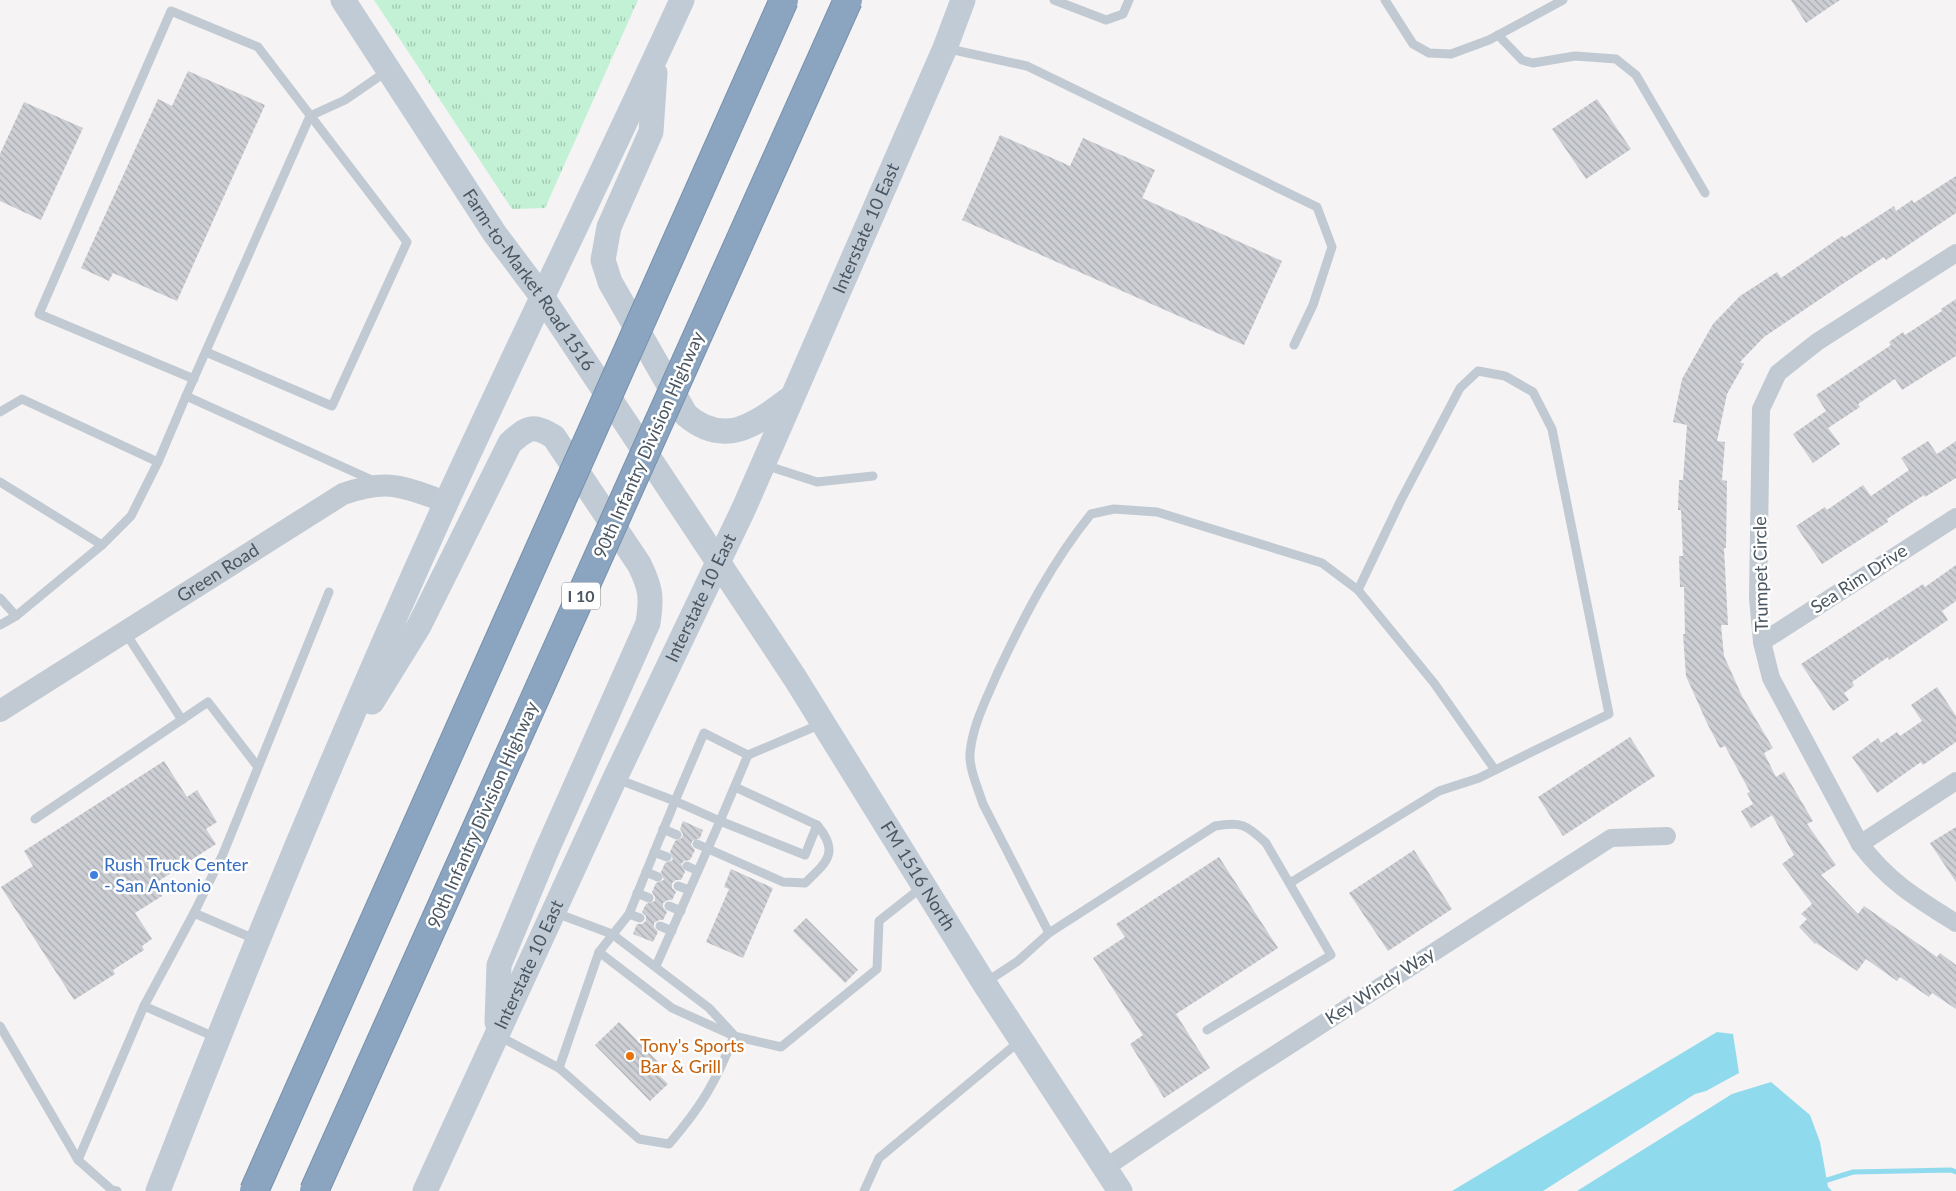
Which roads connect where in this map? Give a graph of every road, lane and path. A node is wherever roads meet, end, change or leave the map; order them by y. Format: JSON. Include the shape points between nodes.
{"nodes":[{"id":1,"x":343,"y":0,"type":"edge"},
{"id":2,"x":682,"y":0,"type":"edge"},
{"id":3,"x":784,"y":0,"type":"edge"},
{"id":4,"x":848,"y":0,"type":"edge"},
{"id":5,"x":963,"y":0,"type":"edge"},
{"id":6,"x":1054,"y":0,"type":"edge"},
{"id":7,"x":1129,"y":0,"type":"edge"},
{"id":8,"x":1385,"y":0,"type":"edge"},
{"id":9,"x":1563,"y":0,"type":"edge"},
{"id":10,"x":1498,"y":35,"type":"junction"},
{"id":11,"x":945,"y":48,"type":"junction"},
{"id":12,"x":656,"y":58,"type":"junction"},
{"id":13,"x":390,"y":70,"type":"junction"},
{"id":14,"x":310,"y":116,"type":"junction"},
{"id":15,"x":1705,"y":193,"type":"dead end"},
{"id":16,"x":1956,"y":253,"type":"edge"},
{"id":17,"x":543,"y":298,"type":"junction"},
{"id":18,"x":1294,"y":345,"type":"dead end"},
{"id":19,"x":206,"y":352,"type":"junction"},
{"id":20,"x":194,"y":379,"type":"junction"},
{"id":21,"x":186,"y":396,"type":"junction"},
{"id":22,"x":793,"y":396,"type":"junction"},
{"id":23,"x":0,"y":412,"type":"edge"},
{"id":24,"x":158,"y":462,"type":"junction"},
{"id":25,"x":763,"y":464,"type":"junction"},
{"id":26,"x":873,"y":476,"type":"dead end"},
{"id":27,"x":0,"y":482,"type":"edge"},
{"id":28,"x":381,"y":484,"type":"junction"},
{"id":29,"x":447,"y":502,"type":"junction"},
{"id":30,"x":1956,"y":517,"type":"edge"},
{"id":31,"x":102,"y":545,"type":"junction"},
{"id":32,"x":717,"y":560,"type":"junction"},
{"id":33,"x":1358,"y":590,"type":"junction"},
{"id":34,"x":329,"y":592,"type":"dead end"},
{"id":35,"x":0,"y":598,"type":"edge"},
{"id":36,"x":16,"y":616,"type":"junction"},
{"id":37,"x":0,"y":625,"type":"edge"},
{"id":38,"x":125,"y":632,"type":"junction"},
{"id":39,"x":1762,"y":642,"type":"junction"},
{"id":40,"x":0,"y":711,"type":"edge"},
{"id":41,"x":182,"y":720,"type":"junction"},
{"id":42,"x":822,"y":724,"type":"junction"},
{"id":43,"x":748,"y":755,"type":"junction"},
{"id":44,"x":258,"y":767,"type":"junction"},
{"id":45,"x":1495,"y":770,"type":"junction"},
{"id":46,"x":615,"y":778,"type":"junction"},
{"id":47,"x":1956,"y":781,"type":"edge"},
{"id":48,"x":322,"y":784,"type":"junction"},
{"id":49,"x":734,"y":787,"type":"junction"},
{"id":50,"x":675,"y":801,"type":"junction"},
{"id":51,"x":35,"y":819,"type":"dead end"},
{"id":52,"x":720,"y":821,"type":"junction"},
{"id":53,"x":817,"y":825,"type":"junction"},
{"id":54,"x":664,"y":829,"type":"junction"},
{"id":55,"x":678,"y":835,"type":"dead end"},
{"id":56,"x":1666,"y":836,"type":"dead end"},
{"id":57,"x":697,"y":844,"type":"dead end"},
{"id":58,"x":1860,"y":844,"type":"junction"},
{"id":59,"x":708,"y":848,"type":"junction"},
{"id":60,"x":654,"y":852,"type":"junction"},
{"id":61,"x":667,"y":857,"type":"dead end"},
{"id":62,"x":687,"y":866,"type":"dead end"},
{"id":63,"x":698,"y":871,"type":"junction"},
{"id":64,"x":646,"y":872,"type":"junction"},
{"id":65,"x":658,"y":877,"type":"dead end"},
{"id":66,"x":1290,"y":883,"type":"junction"},
{"id":67,"x":678,"y":886,"type":"dead end"},
{"id":68,"x":924,"y":886,"type":"junction"},
{"id":69,"x":690,"y":890,"type":"junction"},
{"id":70,"x":637,"y":893,"type":"junction"},
{"id":71,"x":649,"y":898,"type":"dead end"},
{"id":72,"x":669,"y":906,"type":"dead end"},
{"id":73,"x":681,"y":911,"type":"junction"},
{"id":74,"x":552,"y":912,"type":"junction"},
{"id":75,"x":194,"y":913,"type":"junction"},
{"id":76,"x":628,"y":914,"type":"junction"},
{"id":77,"x":640,"y":918,"type":"dead end"},
{"id":78,"x":1956,"y":923,"type":"edge"},
{"id":79,"x":660,"y":926,"type":"dead end"},
{"id":80,"x":672,"y":930,"type":"junction"},
{"id":81,"x":1049,"y":933,"type":"junction"},
{"id":82,"x":612,"y":934,"type":"junction"},
{"id":83,"x":257,"y":940,"type":"junction"},
{"id":84,"x":598,"y":952,"type":"junction"},
{"id":85,"x":656,"y":966,"type":"junction"},
{"id":86,"x":984,"y":983,"type":"junction"},
{"id":87,"x":144,"y":1006,"type":"junction"},
{"id":88,"x":0,"y":1026,"type":"edge"},
{"id":89,"x":1207,"y":1030,"type":"dead end"},
{"id":90,"x":496,"y":1034,"type":"junction"},
{"id":91,"x":734,"y":1036,"type":"junction"},
{"id":92,"x":218,"y":1038,"type":"junction"},
{"id":93,"x":1021,"y":1040,"type":"junction"},
{"id":94,"x":559,"y":1068,"type":"junction"},
{"id":95,"x":78,"y":1160,"type":"junction"},
{"id":96,"x":1105,"y":1168,"type":"junction"},
{"id":97,"x":117,"y":1191,"type":"edge"},
{"id":98,"x":158,"y":1191,"type":"edge"},
{"id":99,"x":254,"y":1191,"type":"edge"},
{"id":100,"x":314,"y":1191,"type":"edge"},
{"id":101,"x":425,"y":1191,"type":"edge"},
{"id":102,"x":864,"y":1191,"type":"edge"},
{"id":103,"x":1120,"y":1191,"type":"edge"}],
"edges":[{"from":1,"to":13,"type":"main road","name":"Farm-to-Market Road 1516"},
{"from":2,"to":12,"type":"main road"},
{"from":3,"to":99,"type":"highway","bridge":true},
{"from":4,"to":100,"type":"highway","name":"90th Infantry Division Highway","number":"I 10","bridge":true},
{"from":5,"to":11,"type":"main road","name":"Interstate 10 East"},
{"from":6,"to":7,"type":"lane","via":[[1106,20],[1123,14]]},
{"from":8,"to":10,"type":"lane","via":[[1413,44],[1429,53],[1451,54]]},
{"from":9,"to":10,"type":"lane"},
{"from":10,"to":15,"type":"lane","via":[[1522,60],[1533,63],[1576,56],[1616,59],[1626,65],[1636,75]]},
{"from":11,"to":18,"type":"lane","via":[[1027,66],[1317,207],[1332,246],[1313,305]]},
{"from":11,"to":22,"type":"main road","name":"Interstate 10 East"},
{"from":12,"to":17,"type":"main road"},
{"from":12,"to":22,"type":"main road","via":[[651,132],[609,227],[603,260],[610,282],[686,415],[699,426],[720,431],[741,430],[760,422]]},
{"from":13,"to":14,"type":"lane","via":[[345,100]]},
{"from":13,"to":17,"type":"main road","name":"Farm-to-Market Road 1516","via":[[495,234]]},
{"from":14,"to":19,"type":"lane"},
{"from":14,"to":19,"type":"lane","via":[[406,242],[332,406]]},
{"from":14,"to":20,"type":"lane","via":[[258,47],[171,11],[39,314]]},
{"from":16,"to":39,"type":"street","name":"Trumpet Circle","via":[[1816,342],[1778,373],[1761,409],[1758,598]]},
{"from":17,"to":29,"type":"main road"},
{"from":17,"to":32,"type":"main road","name":"Farm-to-Market Road 1516"},
{"from":19,"to":20,"type":"lane"},
{"from":20,"to":21,"type":"lane"},
{"from":21,"to":24,"type":"lane"},
{"from":21,"to":28,"type":"lane"},
{"from":22,"to":25,"type":"main road","name":"Interstate 10 East"},
{"from":23,"to":24,"type":"lane","via":[[22,399]]},
{"from":24,"to":31,"type":"lane","via":[[131,516]]},
{"from":25,"to":26,"type":"lane","via":[[817,482]]},
{"from":25,"to":32,"type":"main road","name":"Interstate 10 East"},
{"from":27,"to":31,"type":"lane"},
{"from":28,"to":29,"type":"street","name":"Green Road","via":[[398,486]]},
{"from":28,"to":38,"type":"street","name":"Green Road","via":[[343,494],[320,506]]},
{"from":29,"to":48,"type":"main road"},
{"from":30,"to":39,"type":"street","name":"Sea Rim Drive"},
{"from":31,"to":36,"type":"lane"},
{"from":32,"to":42,"type":"main road","name":"FM 1516 North"},
{"from":32,"to":46,"type":"main road","name":"Interstate 10 East"},
{"from":33,"to":45,"type":"lane","via":[[1434,683]]},
{"from":33,"to":45,"type":"lane","via":[[1460,388],[1478,371],[1505,376],[1532,392],[1552,430],[1608,714]]},
{"from":33,"to":81,"type":"lane","via":[[1322,563],[1157,512],[1114,509],[1091,514],[1068,542],[1016,634],[975,723],[970,755],[983,804]]},
{"from":34,"to":44,"type":"lane"},
{"from":35,"to":36,"type":"lane"},
{"from":36,"to":37,"type":"lane"},
{"from":38,"to":40,"type":"street","name":"Green Road"},
{"from":38,"to":41,"type":"lane"},
{"from":39,"to":58,"type":"street","name":"Trumpet Circle","via":[[1771,678]]},
{"from":41,"to":44,"type":"lane","via":[[208,702]]},
{"from":41,"to":51,"type":"lane"},
{"from":42,"to":43,"type":"lane"},
{"from":42,"to":68,"type":"main road","name":"FM 1516 North"},
{"from":43,"to":49,"type":"lane"},
{"from":43,"to":50,"type":"lane","via":[[704,733]]},
{"from":44,"to":75,"type":"lane","via":[[223,854]]},
{"from":45,"to":66,"type":"lane","via":[[1439,791]]},
{"from":46,"to":50,"type":"lane"},
{"from":46,"to":74,"type":"main road","name":"Interstate 10 East"},
{"from":47,"to":58,"type":"street"},
{"from":48,"to":83,"type":"main road"},
{"from":48,"to":90,"type":"main road","via":[[419,626],[510,443],[525,430],[540,428],[554,437],[639,564],[650,585],[652,601],[648,623],[499,965]]},
{"from":49,"to":52,"type":"lane"},
{"from":49,"to":53,"type":"lane"},
{"from":50,"to":52,"type":"lane"},
{"from":50,"to":54,"type":"lane"},
{"from":52,"to":53,"type":"lane","via":[[804,855]]},
{"from":52,"to":59,"type":"lane"},
{"from":53,"to":59,"type":"lane","via":[[828,838],[830,854],[805,883],[783,882]]},
{"from":54,"to":55,"type":"lane"},
{"from":54,"to":60,"type":"lane"},
{"from":56,"to":96,"type":"street","name":"Key Windy Way","via":[[1611,838],[1240,1076]]},
{"from":57,"to":59,"type":"lane"},
{"from":58,"to":78,"type":"street","name":"Trumpet Circle","via":[[1894,881]]},
{"from":59,"to":63,"type":"lane"},
{"from":60,"to":61,"type":"lane"},
{"from":60,"to":64,"type":"lane"},
{"from":62,"to":63,"type":"lane"},
{"from":63,"to":69,"type":"lane"},
{"from":64,"to":65,"type":"lane"},
{"from":64,"to":70,"type":"lane"},
{"from":66,"to":81,"type":"lane","via":[[1261,838],[1251,829],[1241,824],[1215,826]]},
{"from":66,"to":89,"type":"lane","via":[[1331,955]]},
{"from":67,"to":69,"type":"lane"},
{"from":68,"to":86,"type":"main road","name":"FM 1516 North"},
{"from":68,"to":91,"type":"lane","via":[[879,921],[877,969],[781,1047]]},
{"from":69,"to":73,"type":"lane"},
{"from":70,"to":71,"type":"lane"},
{"from":70,"to":76,"type":"lane"},
{"from":72,"to":73,"type":"lane"},
{"from":73,"to":80,"type":"lane"},
{"from":74,"to":82,"type":"lane"},
{"from":74,"to":90,"type":"main road","name":"Interstate 10 East"},
{"from":75,"to":83,"type":"lane"},
{"from":75,"to":87,"type":"lane"},
{"from":76,"to":77,"type":"lane"},
{"from":76,"to":82,"type":"lane"},
{"from":79,"to":80,"type":"lane"},
{"from":80,"to":85,"type":"lane"},
{"from":81,"to":86,"type":"lane","via":[[1018,961]]},
{"from":82,"to":84,"type":"lane"},
{"from":82,"to":85,"type":"lane"},
{"from":83,"to":92,"type":"main road"},
{"from":84,"to":91,"type":"lane","via":[[672,1008]]},
{"from":84,"to":94,"type":"lane"},
{"from":85,"to":91,"type":"lane","via":[[710,1008]]},
{"from":86,"to":93,"type":"main road","name":"FM 1516 North"},
{"from":87,"to":92,"type":"lane"},
{"from":87,"to":95,"type":"lane"},
{"from":88,"to":95,"type":"lane"},
{"from":90,"to":94,"type":"lane"},
{"from":90,"to":101,"type":"main road","name":"Interstate 10 East"},
{"from":91,"to":94,"type":"lane","via":[[719,1074],[698,1111],[669,1144],[639,1139]]},
{"from":92,"to":98,"type":"main road"},
{"from":93,"to":96,"type":"main road","name":"FM 1516 North"},
{"from":93,"to":102,"type":"lane","via":[[879,1158]]},
{"from":95,"to":97,"type":"lane"},
{"from":96,"to":103,"type":"main road","name":"FM 1516 North"}]}
